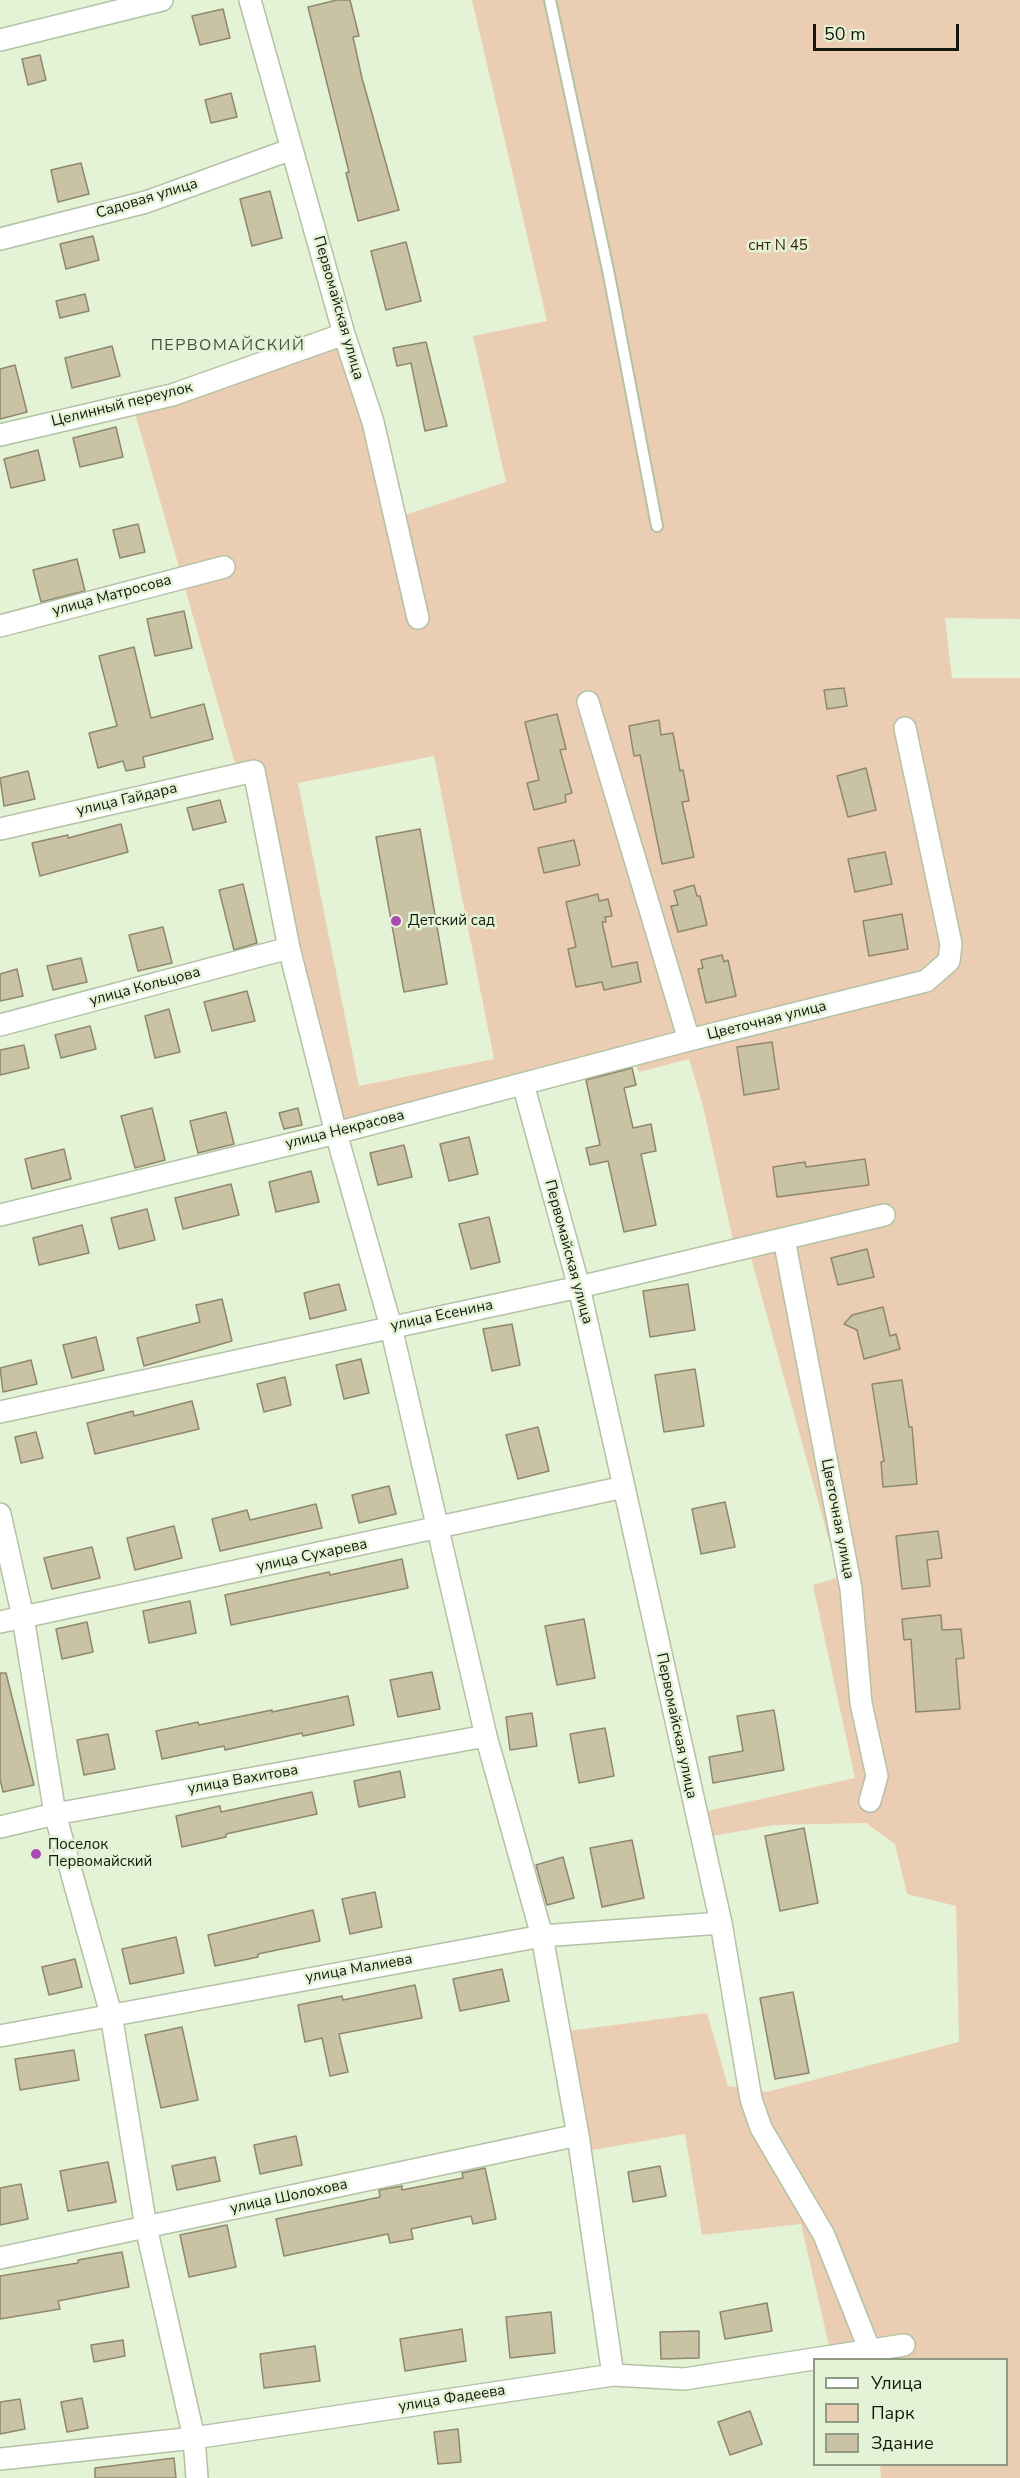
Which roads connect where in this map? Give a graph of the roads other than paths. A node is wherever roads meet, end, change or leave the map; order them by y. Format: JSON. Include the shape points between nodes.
{"nodes":[{"id":1,"x":162,"y":0,"type":"edge"},
{"id":2,"x":250,"y":0,"type":"edge"},
{"id":3,"x":550,"y":0,"type":"edge"},
{"id":4,"x":0,"y":40,"type":"edge"},
{"id":5,"x":292,"y":149,"type":"junction"},
{"id":6,"x":0,"y":240,"type":"edge"},
{"id":7,"x":344,"y":334,"type":"junction"},
{"id":8,"x":0,"y":435,"type":"edge"},
{"id":9,"x":657,"y":526,"type":"dead end"},
{"id":10,"x":224,"y":567,"type":"dead end"},
{"id":11,"x":418,"y":618,"type":"dead end"},
{"id":12,"x":0,"y":626,"type":"edge"},
{"id":13,"x":588,"y":702,"type":"dead end"},
{"id":14,"x":905,"y":728,"type":"dead end"},
{"id":15,"x":0,"y":829,"type":"edge"},
{"id":16,"x":289,"y":948,"type":"junction"},
{"id":17,"x":0,"y":1025,"type":"edge"},
{"id":18,"x":689,"y":1040,"type":"junction"},
{"id":19,"x":523,"y":1084,"type":"junction"},
{"id":20,"x":336,"y":1133,"type":"junction"},
{"id":21,"x":0,"y":1215,"type":"edge"},
{"id":22,"x":884,"y":1215,"type":"dead end"},
{"id":23,"x":783,"y":1239,"type":"junction"},
{"id":24,"x":579,"y":1287,"type":"junction"},
{"id":25,"x":391,"y":1327,"type":"junction"},
{"id":26,"x":0,"y":1412,"type":"edge"},
{"id":27,"x":624,"y":1487,"type":"junction"},
{"id":28,"x":0,"y":1514,"type":"edge"},
{"id":29,"x":436,"y":1529,"type":"junction"},
{"id":30,"x":23,"y":1617,"type":"junction"},
{"id":31,"x":0,"y":1622,"type":"edge"},
{"id":32,"x":486,"y":1736,"type":"junction"},
{"id":33,"x":870,"y":1801,"type":"dead end"},
{"id":34,"x":55,"y":1814,"type":"junction"},
{"id":35,"x":0,"y":1827,"type":"edge"},
{"id":36,"x":721,"y":1923,"type":"junction"},
{"id":37,"x":542,"y":1935,"type":"junction"},
{"id":38,"x":111,"y":2014,"type":"junction"},
{"id":39,"x":0,"y":2036,"type":"edge"},
{"id":40,"x":578,"y":2135,"type":"junction"},
{"id":41,"x":146,"y":2227,"type":"junction"},
{"id":42,"x":0,"y":2258,"type":"edge"},
{"id":43,"x":904,"y":2345,"type":"dead end"},
{"id":44,"x":870,"y":2351,"type":"junction"},
{"id":45,"x":824,"y":2358,"type":"edge"},
{"id":46,"x":813,"y":2360,"type":"edge"},
{"id":47,"x":614,"y":2375,"type":"junction"},
{"id":48,"x":194,"y":2438,"type":"junction"},
{"id":49,"x":0,"y":2459,"type":"edge"},
{"id":50,"x":197,"y":2478,"type":"edge"}],
"edges":[{"from":1,"to":4,"type":"street"},
{"from":2,"to":5,"type":"street","name":"Первомайская улица"},
{"from":3,"to":9,"type":"lane"},
{"from":5,"to":6,"type":"street","name":"Садовая улица","via":[[146,202]]},
{"from":5,"to":7,"type":"street","name":"Первомайская улица"},
{"from":7,"to":8,"type":"street","name":"Целинный переулок","via":[[172,395]]},
{"from":7,"to":11,"type":"street","name":"Первомайская улица","via":[[373,422]]},
{"from":10,"to":12,"type":"street","name":"улица Матросова"},
{"from":13,"to":18,"type":"street","name":"Цветочная улица"},
{"from":14,"to":18,"type":"street","name":"Цветочная улица","via":[[951,944],[949,961],[926,981]]},
{"from":15,"to":16,"type":"street","name":"улица Гайдара","via":[[254,771]]},
{"from":16,"to":17,"type":"street","name":"улица Кольцова"},
{"from":16,"to":20,"type":"street"},
{"from":18,"to":19,"type":"street","name":"улица Некрасова"},
{"from":19,"to":20,"type":"street","name":"улица Некрасова"},
{"from":19,"to":24,"type":"street","name":"Первомайская улица"},
{"from":20,"to":21,"type":"street","name":"улица Некрасова"},
{"from":20,"to":25,"type":"street"},
{"from":22,"to":23,"type":"street","name":"улица Есенина"},
{"from":23,"to":24,"type":"street","name":"улица Есенина"},
{"from":23,"to":33,"type":"street","name":"Цветочная улица","via":[[851,1589],[861,1703],[877,1776]]},
{"from":24,"to":25,"type":"street","name":"улица Есенина"},
{"from":24,"to":27,"type":"street","name":"Первомайская улица"},
{"from":25,"to":26,"type":"street","name":"улица Есенина"},
{"from":25,"to":29,"type":"street"},
{"from":27,"to":29,"type":"street","name":"улица Сухарева"},
{"from":27,"to":36,"type":"street","name":"Первомайская улица"},
{"from":28,"to":30,"type":"street"},
{"from":29,"to":30,"type":"street","name":"улица Сухарева"},
{"from":29,"to":32,"type":"street"},
{"from":30,"to":31,"type":"street","name":"улица Сухарева"},
{"from":30,"to":34,"type":"street"},
{"from":32,"to":34,"type":"street","name":"улица Вахитова"},
{"from":32,"to":37,"type":"street"},
{"from":34,"to":35,"type":"street","name":"улица Вахитова"},
{"from":34,"to":38,"type":"street"},
{"from":36,"to":37,"type":"street","name":"улица Малиева"},
{"from":36,"to":44,"type":"street","name":"Первомайская улица","via":[[751,2100],[761,2128],[824,2235]]},
{"from":37,"to":38,"type":"street","name":"улица Малиева"},
{"from":37,"to":40,"type":"street"},
{"from":38,"to":39,"type":"street","name":"улица Малиева"},
{"from":38,"to":41,"type":"street"},
{"from":40,"to":41,"type":"street","name":"улица Шолохова"},
{"from":40,"to":47,"type":"street"},
{"from":41,"to":42,"type":"street","name":"улица Шолохова"},
{"from":41,"to":48,"type":"street"},
{"from":43,"to":44,"type":"street","name":"улица Фадеева"},
{"from":44,"to":45,"type":"street","name":"улица Фадеева"},
{"from":46,"to":47,"type":"street","name":"улица Фадеева","via":[[684,2379]]},
{"from":47,"to":48,"type":"street","name":"улица Фадеева"},
{"from":48,"to":49,"type":"street","name":"улица Фадеева"},
{"from":48,"to":50,"type":"street"}]}
